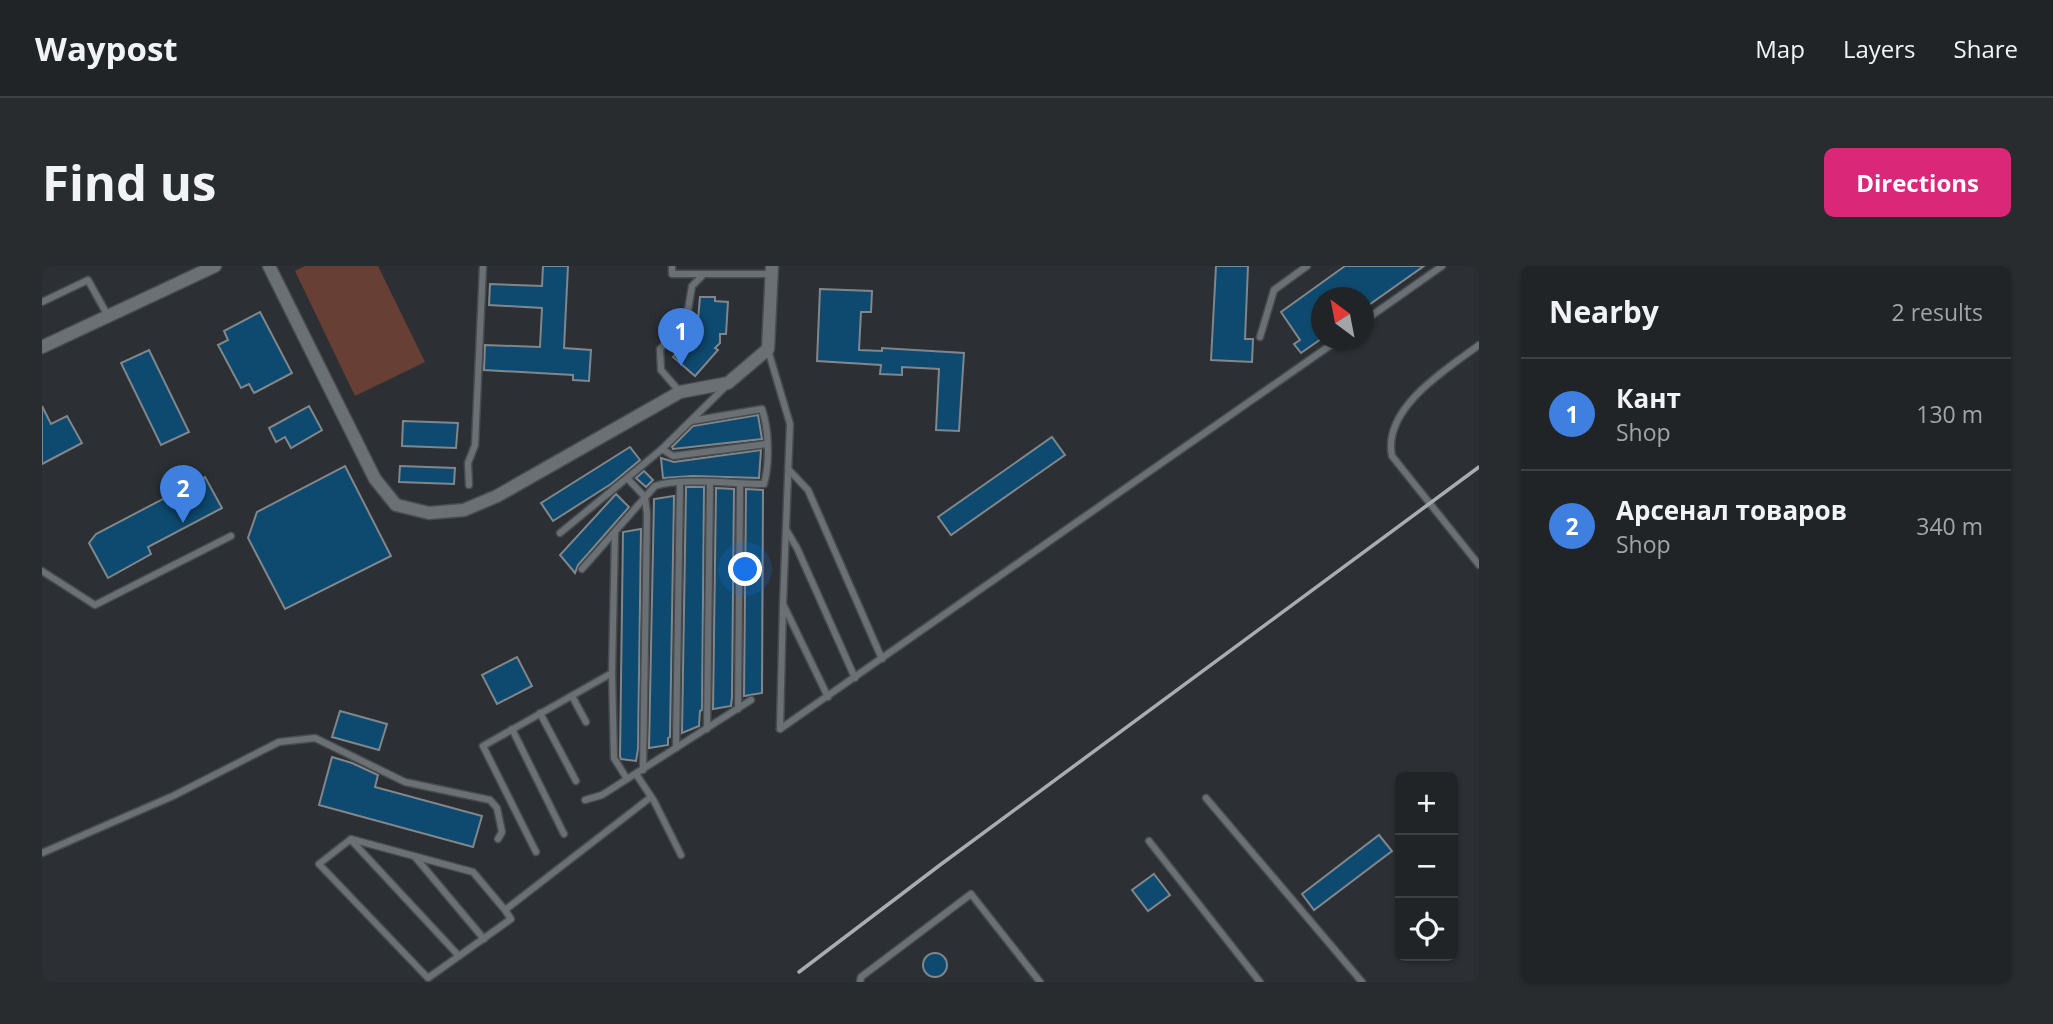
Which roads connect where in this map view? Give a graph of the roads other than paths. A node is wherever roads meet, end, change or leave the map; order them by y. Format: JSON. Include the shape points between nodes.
{"nodes":[{"id":1,"x":215,"y":266,"type":"edge"},
{"id":2,"x":269,"y":266,"type":"edge"},
{"id":3,"x":483,"y":266,"type":"edge"},
{"id":4,"x":672,"y":266,"type":"edge"},
{"id":5,"x":1307,"y":266,"type":"edge"},
{"id":6,"x":1442,"y":266,"type":"edge"},
{"id":7,"x":772,"y":270,"type":"edge"},
{"id":8,"x":704,"y":274,"type":"junction"},
{"id":9,"x":42,"y":302,"type":"edge"},
{"id":10,"x":1374,"y":313,"type":"edge"},
{"id":11,"x":108,"y":316,"type":"junction"},
{"id":12,"x":1260,"y":337,"type":"dead end"},
{"id":13,"x":1479,"y":345,"type":"edge"},
{"id":14,"x":42,"y":347,"type":"edge"},
{"id":15,"x":768,"y":349,"type":"junction"},
{"id":16,"x":1324,"y":350,"type":"edge"},
{"id":17,"x":729,"y":383,"type":"junction"},
{"id":18,"x":680,"y":392,"type":"junction"},
{"id":19,"x":690,"y":421,"type":"junction"},
{"id":20,"x":766,"y":444,"type":"junction"},
{"id":21,"x":662,"y":449,"type":"junction"},
{"id":22,"x":789,"y":470,"type":"junction"},
{"id":23,"x":626,"y":478,"type":"junction"},
{"id":24,"x":680,"y":482,"type":"junction"},
{"id":25,"x":710,"y":483,"type":"junction"},
{"id":26,"x":740,"y":484,"type":"junction"},
{"id":27,"x":469,"y":485,"type":"dead end"},
{"id":28,"x":645,"y":497,"type":"junction"},
{"id":29,"x":786,"y":530,"type":"junction"},
{"id":30,"x":559,"y":533,"type":"dead end"},
{"id":31,"x":615,"y":533,"type":"junction"},
{"id":32,"x":231,"y":536,"type":"dead end"},
{"id":33,"x":1479,"y":565,"type":"edge"},
{"id":34,"x":582,"y":569,"type":"dead end"},
{"id":35,"x":42,"y":571,"type":"edge"},
{"id":36,"x":783,"y":604,"type":"junction"},
{"id":37,"x":882,"y":659,"type":"junction"},
{"id":38,"x":612,"y":673,"type":"junction"},
{"id":39,"x":855,"y":678,"type":"junction"},
{"id":40,"x":572,"y":696,"type":"junction"},
{"id":41,"x":828,"y":697,"type":"junction"},
{"id":42,"x":751,"y":701,"type":"dead end"},
{"id":43,"x":738,"y":709,"type":"junction"},
{"id":44,"x":540,"y":713,"type":"junction"},
{"id":45,"x":586,"y":722,"type":"dead end"},
{"id":46,"x":512,"y":729,"type":"junction"},
{"id":47,"x":707,"y":729,"type":"junction"},
{"id":48,"x":676,"y":748,"type":"junction"},
{"id":49,"x":639,"y":772,"type":"junction"},
{"id":50,"x":627,"y":779,"type":"junction"},
{"id":51,"x":576,"y":781,"type":"dead end"},
{"id":52,"x":651,"y":797,"type":"junction"},
{"id":53,"x":1206,"y":798,"type":"dead end"},
{"id":54,"x":585,"y":800,"type":"dead end"},
{"id":55,"x":564,"y":834,"type":"dead end"},
{"id":56,"x":351,"y":839,"type":"junction"},
{"id":57,"x":498,"y":839,"type":"dead end"},
{"id":58,"x":1149,"y":841,"type":"dead end"},
{"id":59,"x":537,"y":852,"type":"dead end"},
{"id":60,"x":42,"y":853,"type":"edge"},
{"id":61,"x":681,"y":855,"type":"dead end"},
{"id":62,"x":415,"y":856,"type":"junction"},
{"id":63,"x":505,"y":910,"type":"junction"},
{"id":64,"x":484,"y":939,"type":"junction"},
{"id":65,"x":459,"y":956,"type":"junction"},
{"id":66,"x":860,"y":982,"type":"edge"},
{"id":67,"x":1040,"y":982,"type":"edge"},
{"id":68,"x":1260,"y":982,"type":"edge"},
{"id":69,"x":1362,"y":982,"type":"edge"}],
"edges":[{"from":1,"to":11,"type":"street"},
{"from":2,"to":18,"type":"street","via":[[375,479],[396,505],[429,513],[464,510],[497,496]]},
{"from":3,"to":27,"type":"lane"},
{"from":4,"to":8,"type":"lane","via":[[672,274]]},
{"from":5,"to":12,"type":"lane","via":[[1274,290]]},
{"from":6,"to":10,"type":"lane"},
{"from":7,"to":8,"type":"lane"},
{"from":7,"to":15,"type":"street"},
{"from":8,"to":18,"type":"lane","via":[[692,286],[686,322],[660,349],[661,370]]},
{"from":9,"to":11,"type":"lane","via":[[88,280]]},
{"from":11,"to":14,"type":"street"},
{"from":13,"to":33,"type":"lane","via":[[1414,397],[1396,424],[1390,446],[1392,456]]},
{"from":15,"to":17,"type":"street"},
{"from":15,"to":22,"type":"lane","via":[[790,424]]},
{"from":16,"to":37,"type":"lane"},
{"from":17,"to":18,"type":"street"},
{"from":17,"to":19,"type":"lane"},
{"from":19,"to":20,"type":"lane","via":[[762,409],[769,429]]},
{"from":19,"to":21,"type":"lane"},
{"from":20,"to":21,"type":"lane","via":[[673,456]]},
{"from":20,"to":26,"type":"lane","via":[[764,484]]},
{"from":21,"to":23,"type":"lane"},
{"from":22,"to":29,"type":"lane"},
{"from":22,"to":37,"type":"lane","via":[[808,490]]},
{"from":23,"to":28,"type":"lane"},
{"from":23,"to":30,"type":"lane"},
{"from":24,"to":25,"type":"lane"},
{"from":24,"to":28,"type":"lane","via":[[655,486]]},
{"from":24,"to":48,"type":"lane"},
{"from":25,"to":26,"type":"lane"},
{"from":25,"to":47,"type":"lane"},
{"from":26,"to":43,"type":"lane"},
{"from":28,"to":31,"type":"lane"},
{"from":28,"to":49,"type":"lane"},
{"from":29,"to":36,"type":"lane"},
{"from":29,"to":39,"type":"lane"},
{"from":31,"to":34,"type":"lane"},
{"from":31,"to":38,"type":"lane"},
{"from":32,"to":35,"type":"lane","via":[[95,605]]},
{"from":36,"to":41,"type":"lane"},
{"from":36,"to":41,"type":"lane","via":[[780,729]]},
{"from":37,"to":39,"type":"lane"},
{"from":38,"to":40,"type":"lane"},
{"from":38,"to":50,"type":"lane","via":[[614,758]]},
{"from":39,"to":41,"type":"lane"},
{"from":40,"to":44,"type":"lane"},
{"from":40,"to":45,"type":"lane"},
{"from":42,"to":43,"type":"lane"},
{"from":43,"to":47,"type":"lane"},
{"from":44,"to":46,"type":"lane"},
{"from":44,"to":51,"type":"lane"},
{"from":46,"to":55,"type":"lane"},
{"from":46,"to":59,"type":"lane","via":[[482,746]]},
{"from":47,"to":48,"type":"lane"},
{"from":48,"to":49,"type":"lane"},
{"from":49,"to":50,"type":"lane"},
{"from":49,"to":52,"type":"lane"},
{"from":50,"to":54,"type":"lane"},
{"from":52,"to":61,"type":"lane"},
{"from":52,"to":63,"type":"lane"},
{"from":53,"to":69,"type":"lane"},
{"from":56,"to":62,"type":"lane"},
{"from":56,"to":65,"type":"lane"},
{"from":56,"to":65,"type":"lane","via":[[319,864],[428,978]]},
{"from":57,"to":60,"type":"lane","via":[[502,832],[497,808],[490,800],[405,782],[315,738],[279,742],[173,796]]},
{"from":58,"to":68,"type":"lane"},
{"from":62,"to":63,"type":"lane","via":[[473,872]]},
{"from":62,"to":64,"type":"lane"},
{"from":63,"to":64,"type":"lane","via":[[511,919]]},
{"from":64,"to":65,"type":"lane"},
{"from":66,"to":67,"type":"lane","via":[[971,894]]}]}
